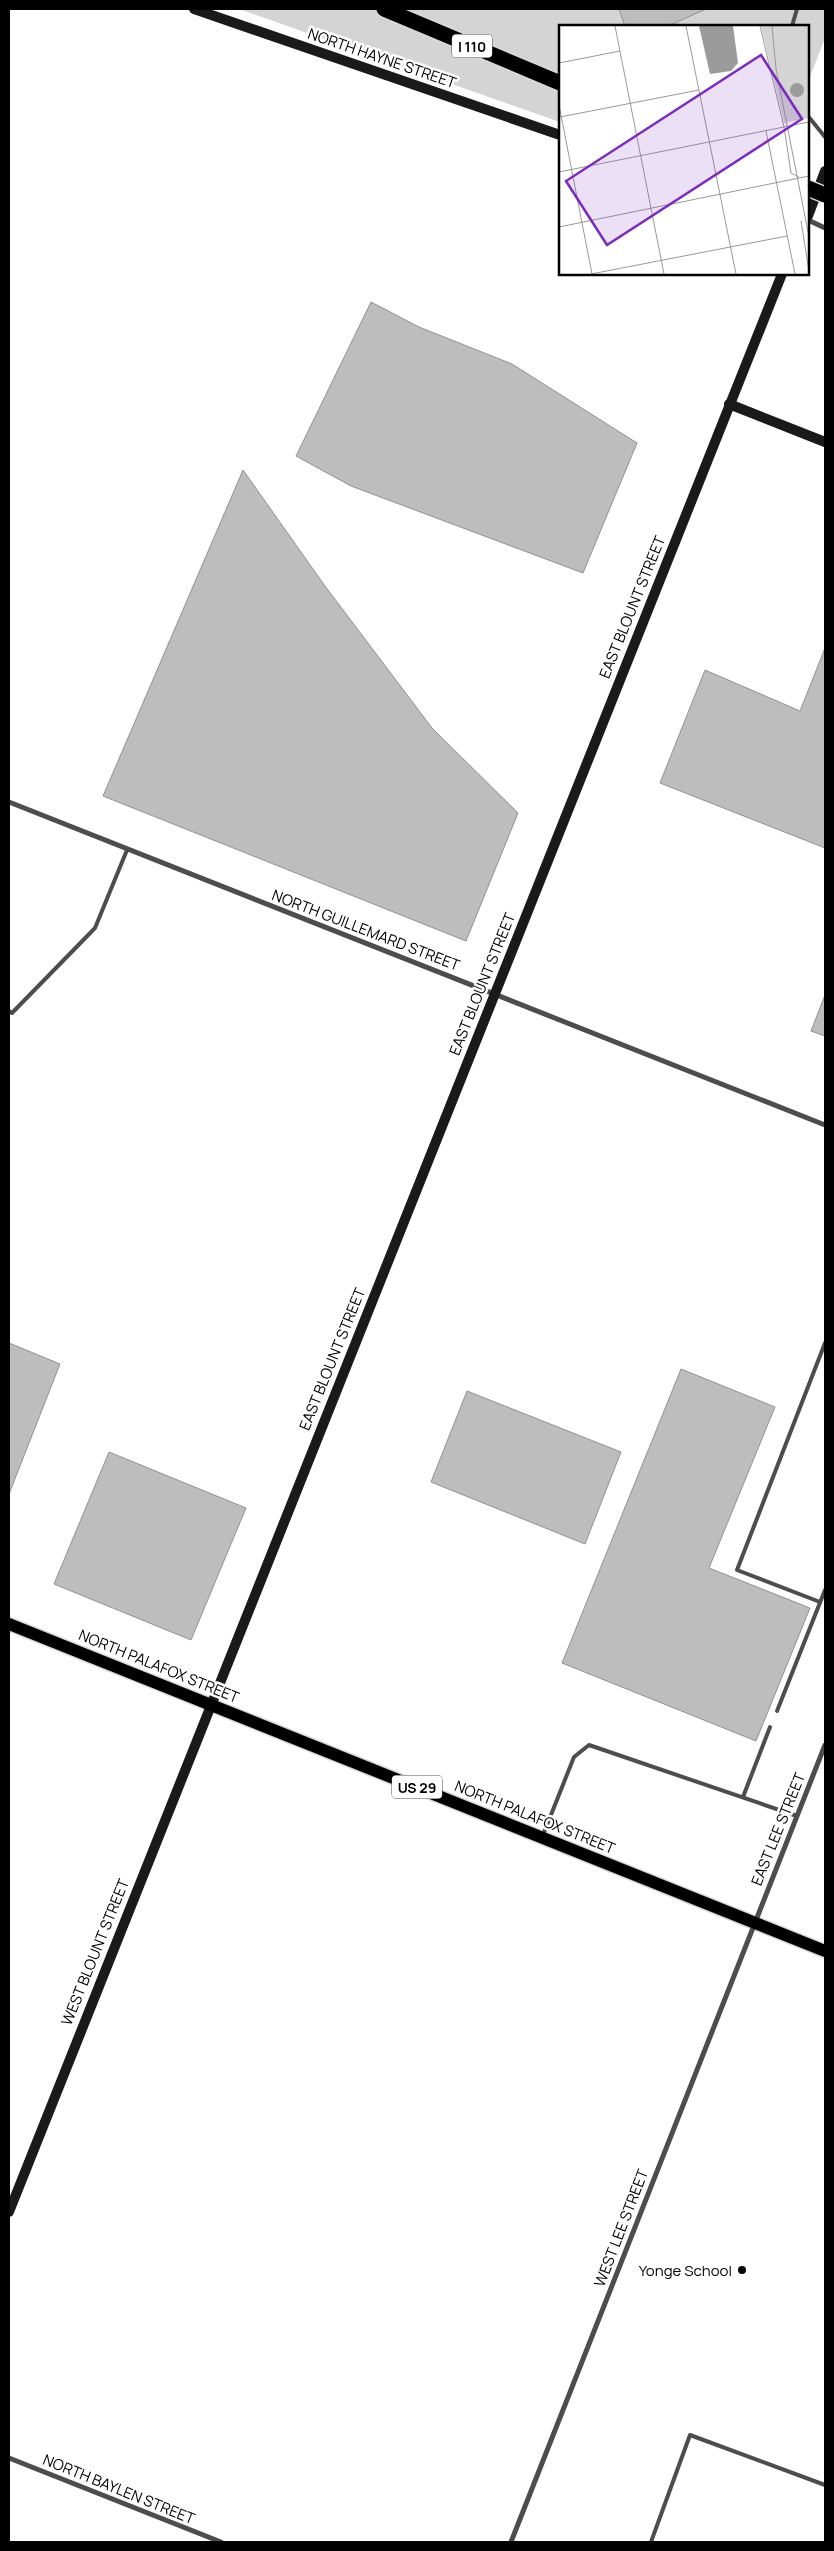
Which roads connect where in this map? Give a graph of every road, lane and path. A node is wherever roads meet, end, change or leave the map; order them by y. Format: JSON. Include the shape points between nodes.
{"nodes":[{"id":1,"x":194,"y":9,"type":"edge"},
{"id":2,"x":384,"y":9,"type":"edge"},
{"id":3,"x":797,"y":9,"type":"edge"},
{"id":4,"x":792,"y":25,"type":"edge"},
{"id":5,"x":559,"y":83,"type":"edge"},
{"id":6,"x":809,"y":117,"type":"edge"},
{"id":7,"x":559,"y":135,"type":"edge"},
{"id":8,"x":825,"y":137,"type":"edge"},
{"id":9,"x":825,"y":171,"type":"edge"},
{"id":10,"x":809,"y":188,"type":"edge"},
{"id":11,"x":825,"y":195,"type":"edge"},
{"id":12,"x":809,"y":213,"type":"edge"},
{"id":13,"x":809,"y":220,"type":"edge"},
{"id":14,"x":825,"y":228,"type":"edge"},
{"id":15,"x":782,"y":275,"type":"edge"},
{"id":16,"x":729,"y":404,"type":"junction"},
{"id":17,"x":825,"y":442,"type":"edge"},
{"id":18,"x":9,"y":802,"type":"edge"},
{"id":19,"x":127,"y":850,"type":"junction"},
{"id":20,"x":495,"y":993,"type":"junction"},
{"id":21,"x":9,"y":1011,"type":"edge"},
{"id":22,"x":825,"y":1125,"type":"edge"},
{"id":23,"x":825,"y":1343,"type":"edge"},
{"id":24,"x":825,"y":1590,"type":"edge"},
{"id":25,"x":820,"y":1602,"type":"junction"},
{"id":26,"x":9,"y":1624,"type":"edge"},
{"id":27,"x":210,"y":1704,"type":"junction"},
{"id":28,"x":777,"y":1711,"type":"dead end"},
{"id":29,"x":770,"y":1727,"type":"dead end"},
{"id":30,"x":825,"y":1745,"type":"edge"},
{"id":31,"x":743,"y":1797,"type":"junction"},
{"id":32,"x":797,"y":1816,"type":"junction"},
{"id":33,"x":542,"y":1837,"type":"junction"},
{"id":34,"x":754,"y":1922,"type":"junction"},
{"id":35,"x":825,"y":1951,"type":"edge"},
{"id":36,"x":9,"y":2212,"type":"edge"},
{"id":37,"x":9,"y":2458,"type":"edge"},
{"id":38,"x":825,"y":2485,"type":"edge"},
{"id":39,"x":221,"y":2542,"type":"edge"},
{"id":40,"x":511,"y":2542,"type":"edge"},
{"id":41,"x":651,"y":2542,"type":"edge"}],
"edges":[{"from":1,"to":7,"type":"street","name":"NORTH HAYNE STREET"},
{"from":2,"to":5,"type":"highway","number":"I 110"},
{"from":3,"to":4,"type":"lane"},
{"from":6,"to":8,"type":"lane"},
{"from":9,"to":12,"type":"street"},
{"from":10,"to":11,"type":"highway","bridge":true},
{"from":13,"to":14,"type":"street"},
{"from":15,"to":16,"type":"street","name":"EAST BLOUNT STREET"},
{"from":16,"to":17,"type":"street"},
{"from":16,"to":20,"type":"street","name":"EAST BLOUNT STREET"},
{"from":18,"to":19,"type":"street","name":"NORTH GUILLEMARD STREET"},
{"from":19,"to":20,"type":"street","name":"NORTH GUILLEMARD STREET"},
{"from":19,"to":21,"type":"lane","via":[[95,928],[12,1012]]},
{"from":20,"to":22,"type":"street","name":"NORTH GUILLEMARD STREET"},
{"from":20,"to":27,"type":"street","name":"EAST BLOUNT STREET"},
{"from":23,"to":25,"type":"lane","via":[[737,1570]]},
{"from":24,"to":25,"type":"lane"},
{"from":25,"to":28,"type":"lane"},
{"from":26,"to":27,"type":"main road","name":"NORTH PALAFOX STREET","number":"US 29"},
{"from":27,"to":33,"type":"main road","name":"NORTH PALAFOX STREET","number":"US 29"},
{"from":27,"to":36,"type":"street","name":"WEST BLOUNT STREET"},
{"from":29,"to":31,"type":"lane"},
{"from":30,"to":32,"type":"street","name":"EAST LEE STREET"},
{"from":31,"to":32,"type":"lane"},
{"from":31,"to":33,"type":"lane","via":[[590,1745],[574,1757]]},
{"from":32,"to":34,"type":"street","name":"EAST LEE STREET"},
{"from":33,"to":34,"type":"main road","name":"NORTH PALAFOX STREET","number":"US 29"},
{"from":34,"to":35,"type":"main road","name":"NORTH PALAFOX STREET","number":"US 29"},
{"from":34,"to":40,"type":"street","name":"WEST LEE STREET"},
{"from":37,"to":39,"type":"street","name":"NORTH BAYLEN STREET"},
{"from":38,"to":41,"type":"lane","via":[[690,2435]]}]}
